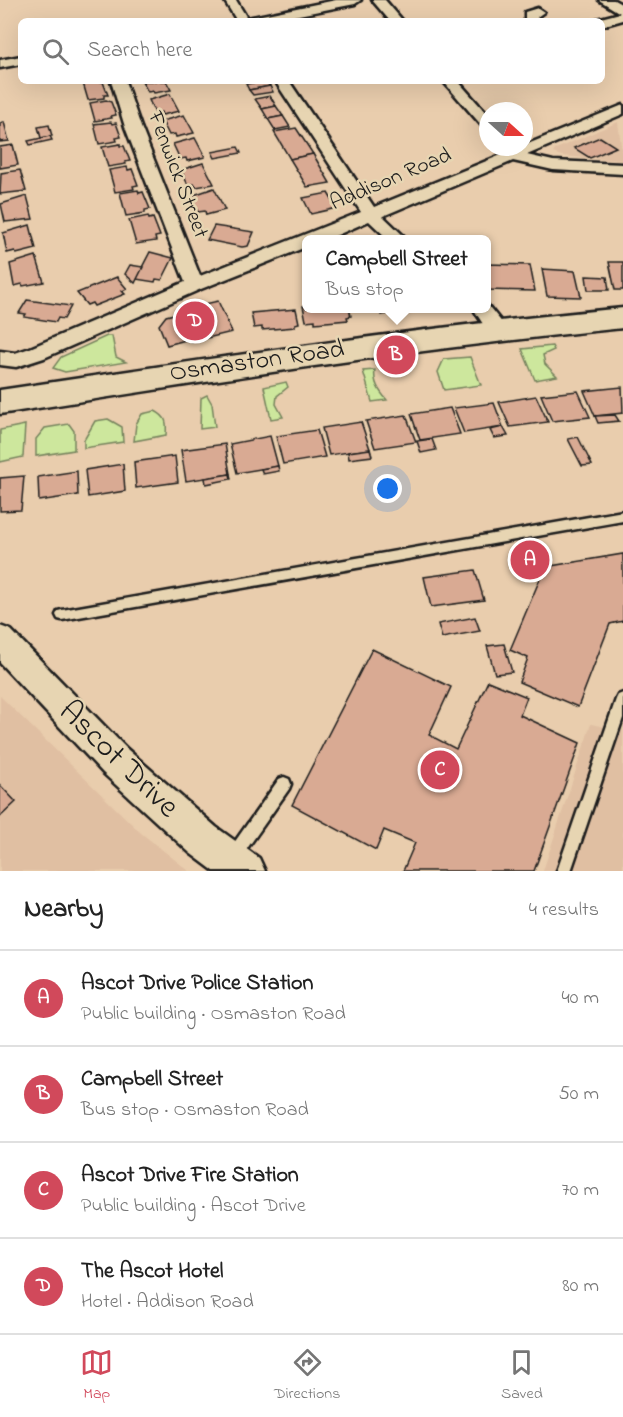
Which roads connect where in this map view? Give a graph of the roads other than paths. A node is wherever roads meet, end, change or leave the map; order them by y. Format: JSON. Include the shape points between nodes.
{"nodes":[{"id":1,"x":230,"y":0,"type":"edge"},
{"id":2,"x":354,"y":0,"type":"edge"},
{"id":3,"x":378,"y":0,"type":"edge"},
{"id":4,"x":605,"y":0,"type":"edge"},
{"id":5,"x":623,"y":10,"type":"edge"},
{"id":6,"x":623,"y":16,"type":"edge"},
{"id":7,"x":241,"y":18,"type":"edge"},
{"id":8,"x":264,"y":18,"type":"edge"},
{"id":9,"x":394,"y":18,"type":"edge"},
{"id":10,"x":605,"y":21,"type":"edge"},
{"id":11,"x":18,"y":61,"type":"edge"},
{"id":12,"x":0,"y":64,"type":"edge"},
{"id":13,"x":119,"y":84,"type":"edge"},
{"id":14,"x":284,"y":84,"type":"edge"},
{"id":15,"x":453,"y":84,"type":"edge"},
{"id":16,"x":623,"y":110,"type":"edge"},
{"id":17,"x":479,"y":114,"type":"edge"},
{"id":18,"x":533,"y":144,"type":"edge"},
{"id":19,"x":505,"y":156,"type":"edge"},
{"id":20,"x":520,"y":156,"type":"edge"},
{"id":21,"x":623,"y":169,"type":"edge"},
{"id":22,"x":372,"y":215,"type":"junction"},
{"id":23,"x":321,"y":235,"type":"edge"},
{"id":24,"x":394,"y":235,"type":"edge"},
{"id":25,"x":302,"y":242,"type":"edge"},
{"id":26,"x":195,"y":285,"type":"junction"},
{"id":27,"x":623,"y":318,"type":"edge"},
{"id":28,"x":491,"y":319,"type":"edge"},
{"id":29,"x":2,"y":359,"type":"edge"},
{"id":30,"x":0,"y":402,"type":"edge"},
{"id":31,"x":623,"y":516,"type":"edge"},
{"id":32,"x":62,"y":615,"type":"dead end"},
{"id":33,"x":5,"y":654,"type":"edge"},
{"id":34,"x":623,"y":699,"type":"edge"},
{"id":35,"x":284,"y":784,"type":"dead end"},
{"id":36,"x":237,"y":866,"type":"edge"},
{"id":37,"x":564,"y":871,"type":"edge"}],
"edges":[{"from":1,"to":7,"type":"street"},
{"from":2,"to":8,"type":"street"},
{"from":3,"to":9,"type":"street"},
{"from":4,"to":5,"type":"street"},
{"from":6,"to":10,"type":"street"},
{"from":11,"to":12,"type":"street"},
{"from":13,"to":26,"type":"street","name":"Fenwick Street"},
{"from":14,"to":22,"type":"street"},
{"from":15,"to":17,"type":"street"},
{"from":16,"to":18,"type":"street","name":"Addison Road"},
{"from":19,"to":22,"type":"street","name":"Addison Road"},
{"from":20,"to":21,"type":"street","via":[[555,165]]},
{"from":22,"to":23,"type":"street","name":"Addison Road"},
{"from":22,"to":24,"type":"street"},
{"from":25,"to":26,"type":"street","name":"Addison Road"},
{"from":26,"to":29,"type":"street","name":"Addison Road","via":[[37,353],[16,360]]},
{"from":27,"to":28,"type":"main road","name":"Osmaston Road"},
{"from":28,"to":30,"type":"main road","name":"Osmaston Road"},
{"from":31,"to":32,"type":"lane"},
{"from":33,"to":36,"type":"street","name":"Ascot Drive","via":[[115,761]]},
{"from":34,"to":37,"type":"lane"},
{"from":35,"to":36,"type":"lane"}]}
